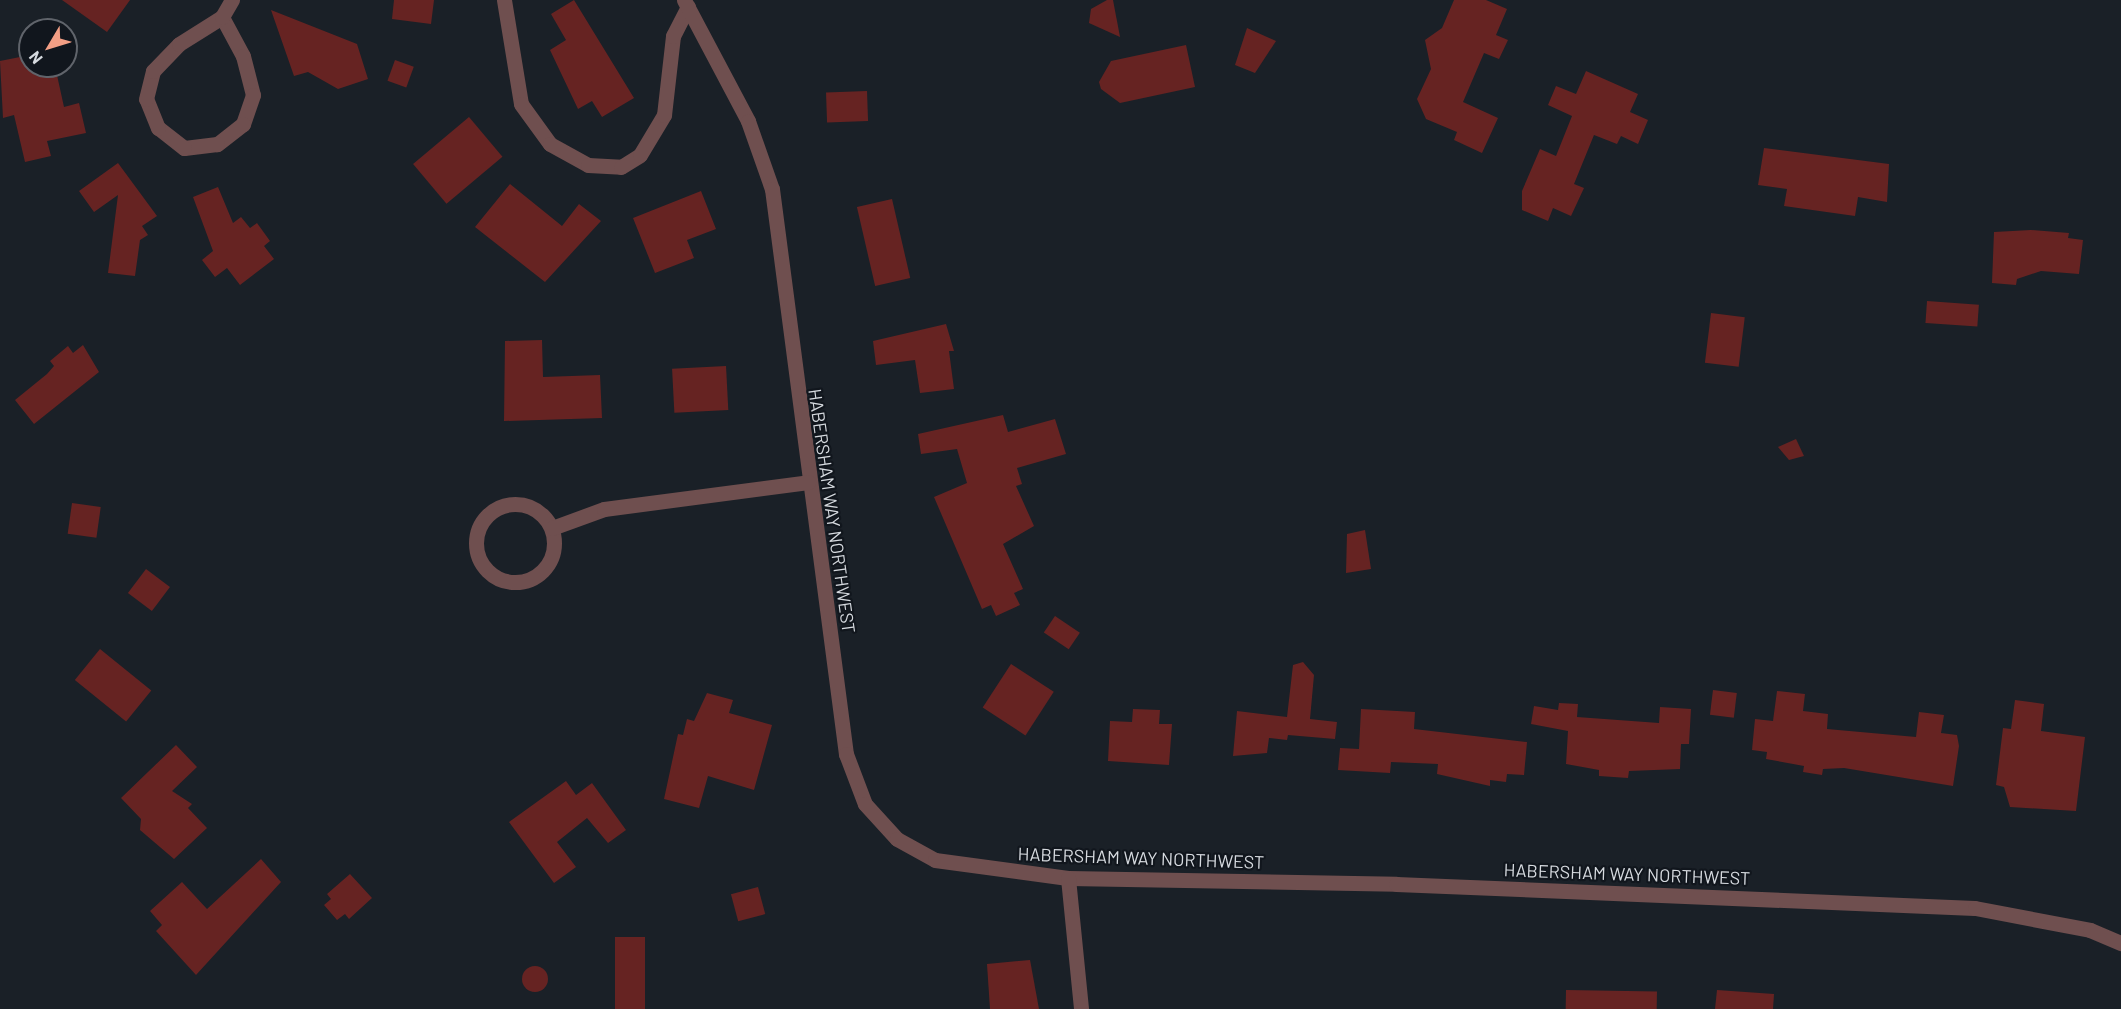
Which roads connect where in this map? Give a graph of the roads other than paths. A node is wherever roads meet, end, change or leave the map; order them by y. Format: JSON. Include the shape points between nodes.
{"nodes":[{"id":1,"x":232,"y":0,"type":"edge"},
{"id":2,"x":504,"y":0,"type":"edge"},
{"id":3,"x":686,"y":4,"type":"edge"},
{"id":4,"x":222,"y":17,"type":"junction"},
{"id":5,"x":808,"y":482,"type":"junction"},
{"id":6,"x":552,"y":528,"type":"junction"},
{"id":7,"x":1068,"y":878,"type":"junction"},
{"id":8,"x":2121,"y":943,"type":"edge"},
{"id":9,"x":1081,"y":1009,"type":"edge"}],
"edges":[{"from":1,"to":4,"type":"street"},
{"from":2,"to":3,"type":"street","via":[[521,104],[550,144],[588,165],[621,167],[640,155],[664,115],[673,36]]},
{"from":3,"to":5,"type":"street","name":"HABERSHAM WAY NORTHWEST","via":[[748,121],[772,189]]},
{"from":4,"to":4,"type":"street","via":[[243,56],[253,95],[243,124],[217,144],[184,148],[158,128],[146,99],[153,71],[179,44]]},
{"from":5,"to":6,"type":"street","via":[[604,509]]},
{"from":5,"to":7,"type":"street","name":"HABERSHAM WAY NORTHWEST","via":[[846,754],[865,804],[897,839],[935,860]]},
{"from":6,"to":6,"type":"street","via":[[531,507],[500,506],[479,527],[478,558],[500,580],[530,580],[552,559]]},
{"from":7,"to":8,"type":"street","name":"HABERSHAM WAY NORTHWEST","via":[[1396,884],[1975,908],[2090,930]]},
{"from":7,"to":9,"type":"street"}]}
